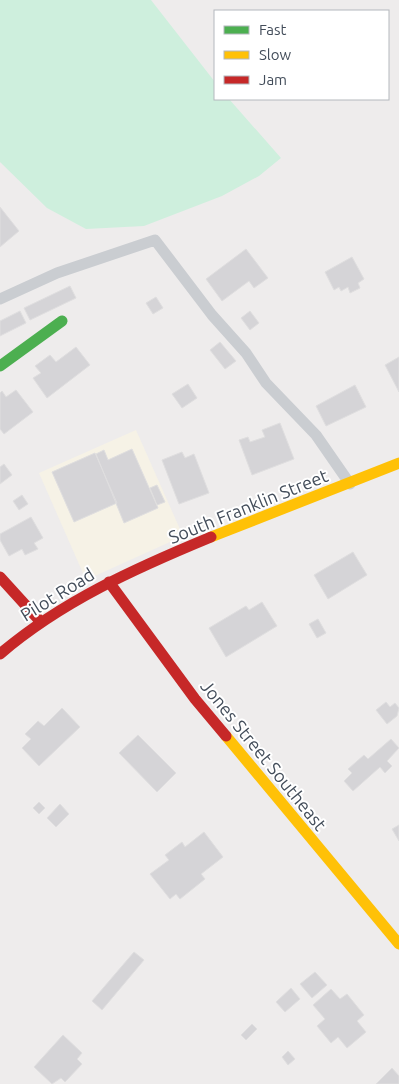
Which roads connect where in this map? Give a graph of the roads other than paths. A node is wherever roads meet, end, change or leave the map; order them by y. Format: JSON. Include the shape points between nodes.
{"nodes":[{"id":1,"x":0,"y":299,"type":"edge"},
{"id":2,"x":62,"y":321,"type":"dead end"},
{"id":3,"x":0,"y":366,"type":"edge"},
{"id":4,"x":399,"y":463,"type":"edge"},
{"id":5,"x":350,"y":484,"type":"junction"},
{"id":6,"x":0,"y":576,"type":"edge"},
{"id":7,"x":109,"y":582,"type":"junction"},
{"id":8,"x":40,"y":621,"type":"junction"},
{"id":9,"x":0,"y":654,"type":"edge"},
{"id":10,"x":399,"y":944,"type":"edge"}],
"edges":[{"from":1,"to":5,"type":"lane","via":[[57,273],[155,240],[246,353],[266,383],[316,436]]},
{"from":2,"to":3,"type":"street"},
{"from":4,"to":5,"type":"street","name":"South Franklin Street"},
{"from":5,"to":7,"type":"street","name":"South Franklin Street"},
{"from":6,"to":8,"type":"street"},
{"from":7,"to":8,"type":"street","name":"Pilot Road"},
{"from":7,"to":10,"type":"street","name":"Jones Street Southeast","via":[[195,699]]},
{"from":8,"to":9,"type":"street","name":"Pilot Road"}]}
